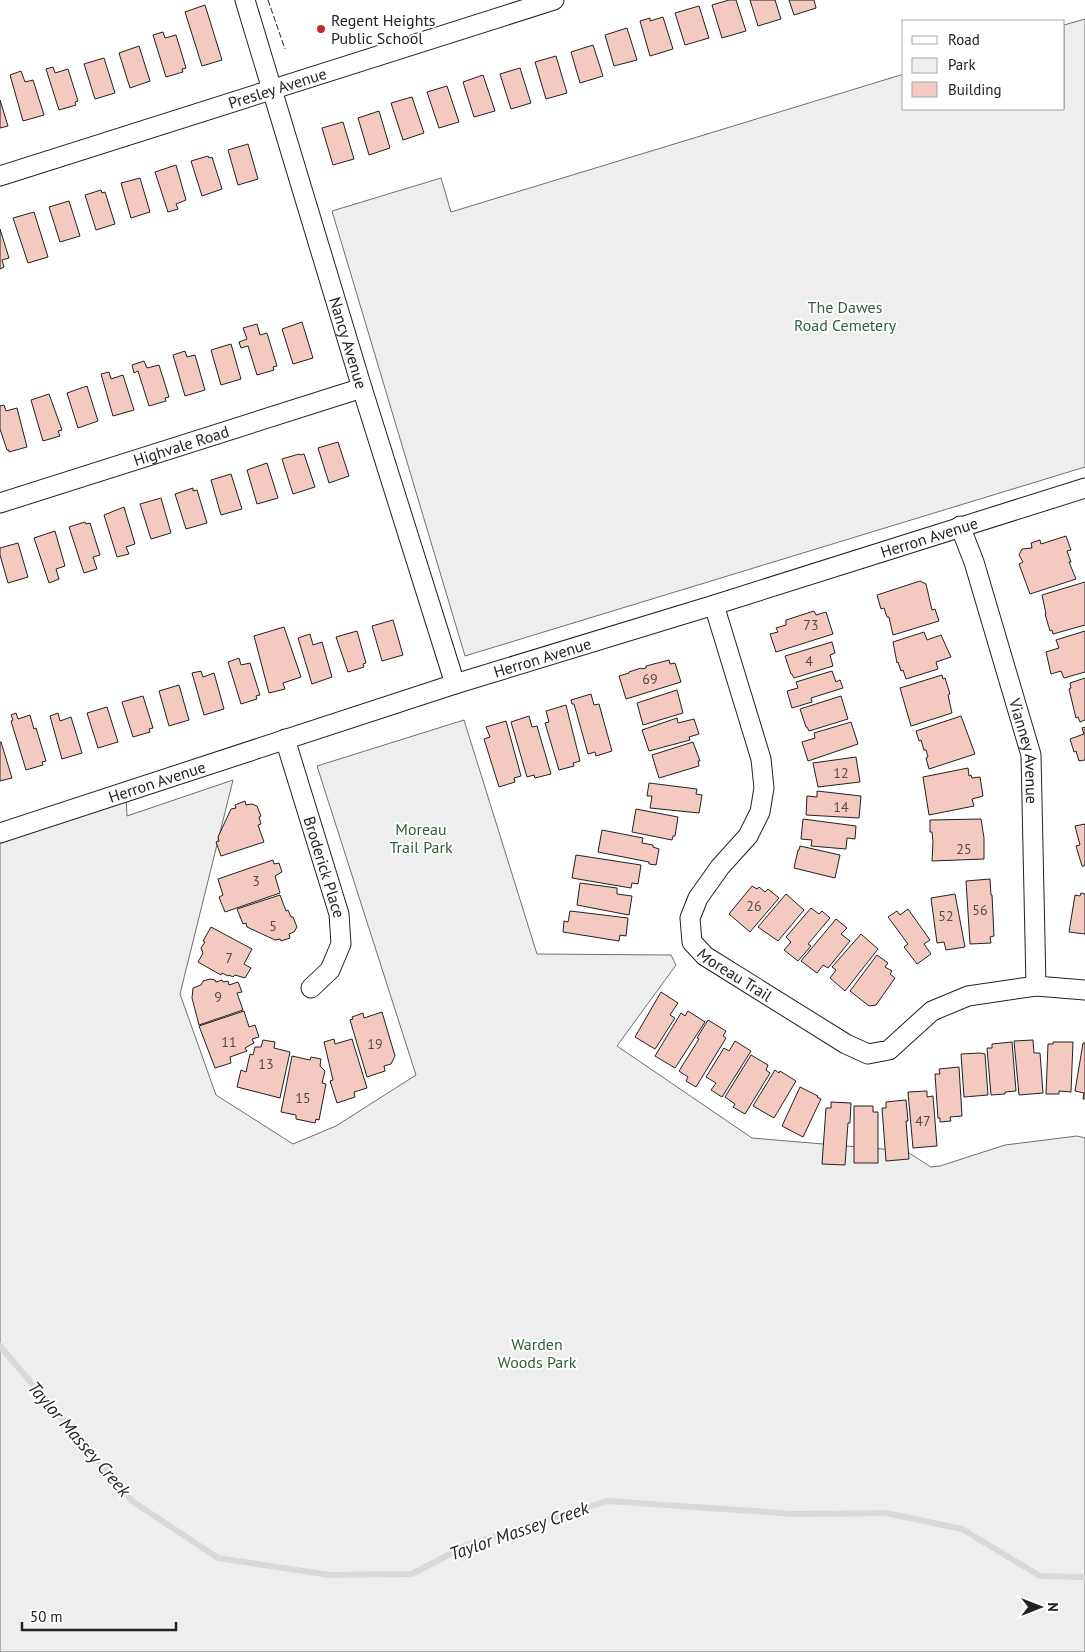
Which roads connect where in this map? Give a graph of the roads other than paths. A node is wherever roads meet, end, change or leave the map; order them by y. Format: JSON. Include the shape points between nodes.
{"nodes":[{"id":1,"x":246,"y":0,"type":"edge"},
{"id":2,"x":554,"y":0,"type":"edge"},
{"id":3,"x":273,"y":90,"type":"junction"},
{"id":4,"x":0,"y":176,"type":"edge"},
{"id":5,"x":362,"y":388,"type":"junction"},
{"id":6,"x":1085,"y":488,"type":"edge"},
{"id":7,"x":0,"y":503,"type":"edge"},
{"id":8,"x":960,"y":526,"type":"junction"},
{"id":9,"x":714,"y":605,"type":"junction"},
{"id":10,"x":455,"y":684,"type":"junction"},
{"id":11,"x":285,"y":739,"type":"junction"},
{"id":12,"x":0,"y":833,"type":"edge"},
{"id":13,"x":1036,"y":986,"type":"junction"},
{"id":14,"x":311,"y":988,"type":"dead end"},
{"id":15,"x":1085,"y":990,"type":"edge"}],
"edges":[{"from":1,"to":3,"type":"street","name":"Nancy Avenue"},
{"from":2,"to":3,"type":"street","name":"Presley Avenue"},
{"from":3,"to":4,"type":"street","name":"Presley Avenue"},
{"from":3,"to":5,"type":"street","name":"Nancy Avenue"},
{"from":5,"to":7,"type":"street","name":"Highvale Road"},
{"from":5,"to":10,"type":"street","name":"Nancy Avenue"},
{"from":6,"to":8,"type":"street","name":"Herron Avenue"},
{"from":8,"to":9,"type":"street","name":"Herron Avenue"},
{"from":8,"to":13,"type":"street","name":"Vianney Avenue","via":[[974,562],[1031,755]]},
{"from":9,"to":10,"type":"street","name":"Herron Avenue"},
{"from":9,"to":13,"type":"street","name":"Moreau Trail","via":[[761,759],[764,788],[760,812],[748,836],[698,898],[690,918],[692,942],[705,956],[846,1044],[868,1054],[889,1050],[932,1011],[968,996]]},
{"from":10,"to":11,"type":"street","name":"Herron Avenue"},
{"from":11,"to":12,"type":"street","name":"Herron Avenue"},
{"from":11,"to":14,"type":"street","name":"Broderick Place","via":[[339,914],[341,944],[330,970]]},
{"from":13,"to":15,"type":"street","name":"Moreau Trail"}]}
